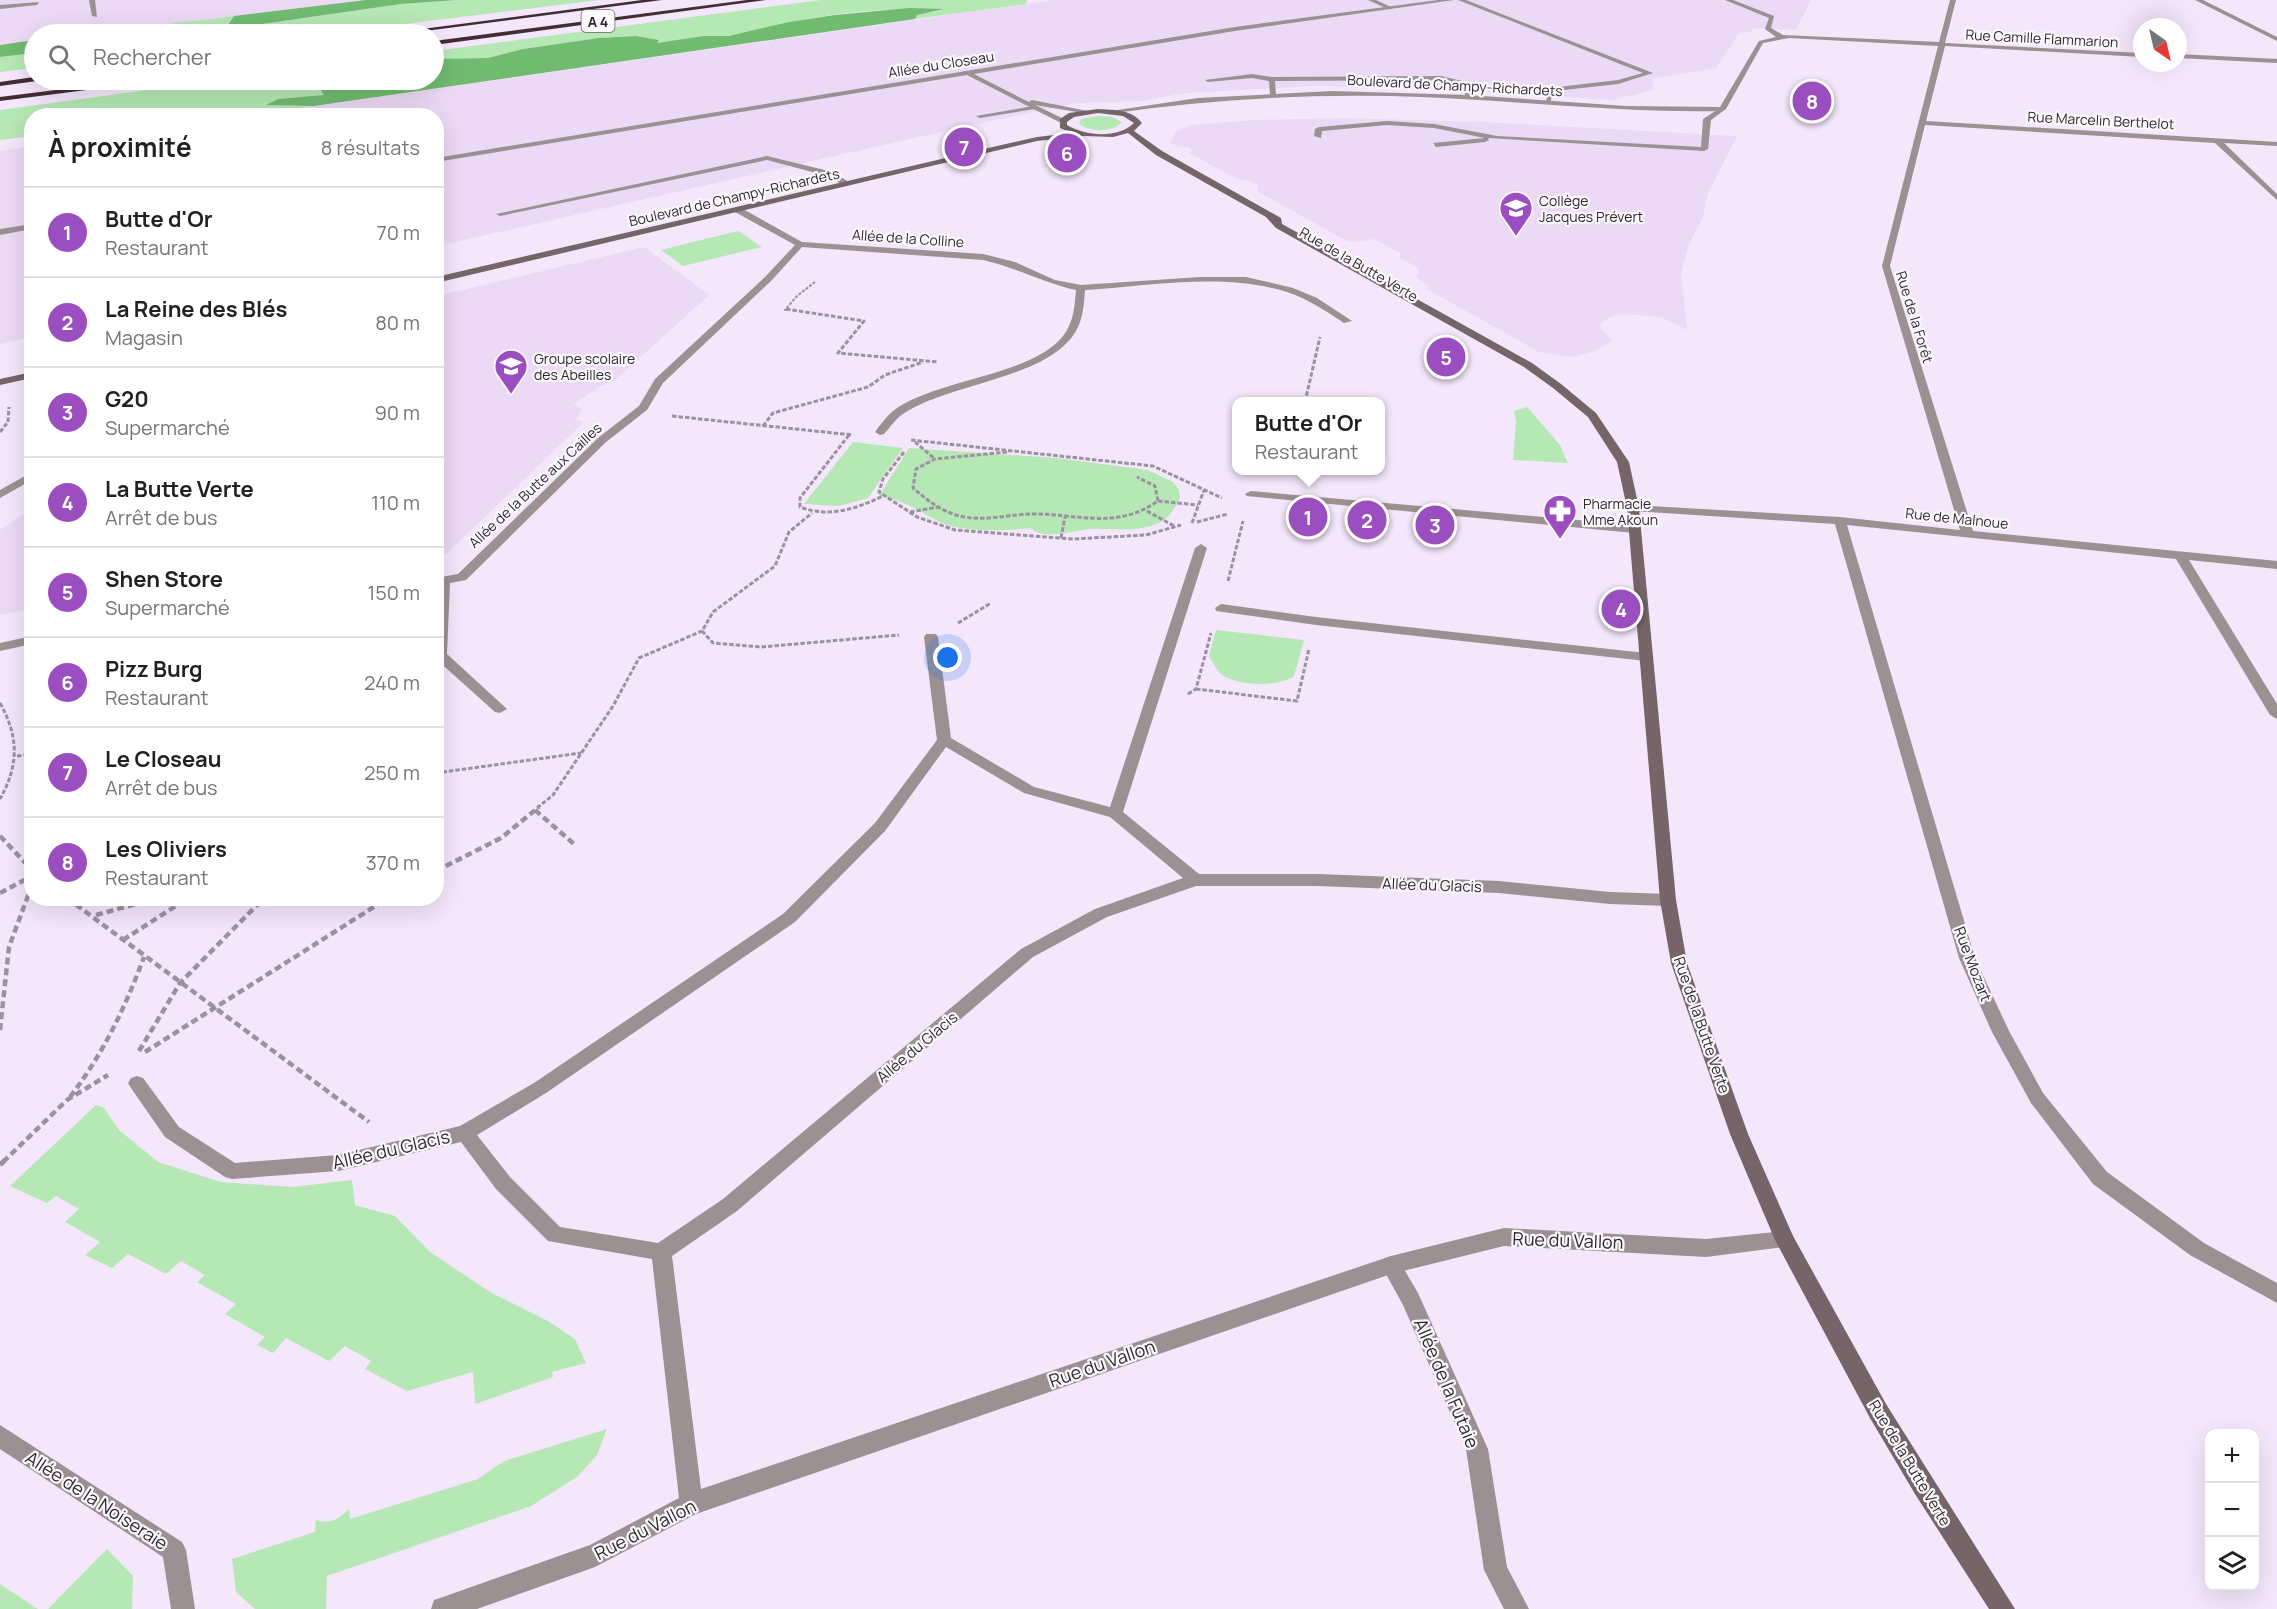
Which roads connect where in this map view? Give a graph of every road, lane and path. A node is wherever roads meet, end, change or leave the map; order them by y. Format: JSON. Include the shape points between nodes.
{"nodes":[{"id":1,"x":92,"y":0,"type":"edge"},
{"id":2,"x":659,"y":0,"type":"edge"},
{"id":3,"x":763,"y":0,"type":"edge"},
{"id":4,"x":1371,"y":0,"type":"edge"},
{"id":5,"x":1451,"y":0,"type":"edge"},
{"id":6,"x":1461,"y":0,"type":"edge"},
{"id":7,"x":1728,"y":0,"type":"edge"},
{"id":8,"x":1953,"y":0,"type":"edge"},
{"id":9,"x":2198,"y":0,"type":"edge"},
{"id":10,"x":37,"y":3,"type":"dead end"},
{"id":11,"x":0,"y":8,"type":"edge"},
{"id":12,"x":1390,"y":8,"type":"junction"},
{"id":13,"x":95,"y":16,"type":"dead end"},
{"id":14,"x":444,"y":27,"type":"edge"},
{"id":15,"x":1781,"y":37,"type":"junction"},
{"id":16,"x":2277,"y":39,"type":"edge"},
{"id":17,"x":444,"y":42,"type":"edge"},
{"id":18,"x":1942,"y":45,"type":"junction"},
{"id":19,"x":2133,"y":55,"type":"edge"},
{"id":20,"x":2187,"y":56,"type":"edge"},
{"id":21,"x":2277,"y":61,"type":"edge"},
{"id":22,"x":968,"y":73,"type":"junction"},
{"id":23,"x":1272,"y":79,"type":"junction"},
{"id":24,"x":1208,"y":80,"type":"dead end"},
{"id":25,"x":24,"y":81,"type":"edge"},
{"id":26,"x":0,"y":84,"type":"edge"},
{"id":27,"x":71,"y":90,"type":"edge"},
{"id":28,"x":1274,"y":95,"type":"junction"},
{"id":29,"x":1468,"y":97,"type":"junction"},
{"id":30,"x":0,"y":99,"type":"edge"},
{"id":31,"x":1023,"y":101,"type":"junction"},
{"id":32,"x":1187,"y":102,"type":"junction"},
{"id":33,"x":1547,"y":103,"type":"junction"},
{"id":34,"x":1033,"y":108,"type":"junction"},
{"id":35,"x":1722,"y":109,"type":"junction"},
{"id":36,"x":1089,"y":112,"type":"junction"},
{"id":37,"x":1108,"y":112,"type":"junction"},
{"id":38,"x":980,"y":116,"type":"dead end"},
{"id":39,"x":1136,"y":119,"type":"junction"},
{"id":40,"x":1923,"y":123,"type":"junction"},
{"id":41,"x":1063,"y":124,"type":"junction"},
{"id":42,"x":1130,"y":131,"type":"junction"},
{"id":43,"x":1475,"y":133,"type":"junction"},
{"id":44,"x":1083,"y":134,"type":"junction"},
{"id":45,"x":1109,"y":135,"type":"junction"},
{"id":46,"x":1318,"y":136,"type":"dead end"},
{"id":47,"x":1435,"y":136,"type":"dead end"},
{"id":48,"x":1497,"y":138,"type":"junction"},
{"id":49,"x":1037,"y":139,"type":"junction"},
{"id":50,"x":2217,"y":140,"type":"junction"},
{"id":51,"x":2277,"y":144,"type":"edge"},
{"id":52,"x":1436,"y":145,"type":"dead end"},
{"id":53,"x":1159,"y":153,"type":"junction"},
{"id":54,"x":444,"y":159,"type":"edge"},
{"id":55,"x":848,"y":184,"type":"junction"},
{"id":56,"x":2277,"y":198,"type":"edge"},
{"id":57,"x":738,"y":210,"type":"junction"},
{"id":58,"x":500,"y":214,"type":"dead end"},
{"id":59,"x":24,"y":228,"type":"edge"},
{"id":60,"x":0,"y":232,"type":"edge"},
{"id":61,"x":800,"y":244,"type":"junction"},
{"id":62,"x":444,"y":278,"type":"edge"},
{"id":63,"x":815,"y":282,"type":"dead end"},
{"id":64,"x":1081,"y":288,"type":"junction"},
{"id":65,"x":1347,"y":321,"type":"dead end"},
{"id":66,"x":926,"y":360,"type":"junction"},
{"id":67,"x":948,"y":362,"type":"dead end"},
{"id":68,"x":24,"y":377,"type":"edge"},
{"id":69,"x":0,"y":382,"type":"edge"},
{"id":70,"x":9,"y":406,"type":"dead end"},
{"id":71,"x":643,"y":408,"type":"junction"},
{"id":72,"x":763,"y":426,"type":"junction"},
{"id":73,"x":0,"y":432,"type":"edge"},
{"id":74,"x":880,"y":432,"type":"dead end"},
{"id":75,"x":904,"y":440,"type":"dead end"},
{"id":76,"x":914,"y":441,"type":"junction"},
{"id":77,"x":1014,"y":451,"type":"junction"},
{"id":78,"x":935,"y":459,"type":"junction"},
{"id":79,"x":1137,"y":477,"type":"dead end"},
{"id":80,"x":24,"y":480,"type":"edge"},
{"id":81,"x":1204,"y":490,"type":"junction"},
{"id":82,"x":1251,"y":494,"type":"joint"},
{"id":83,"x":0,"y":495,"type":"edge"},
{"id":84,"x":883,"y":496,"type":"junction"},
{"id":85,"x":1158,"y":501,"type":"junction"},
{"id":86,"x":1198,"y":506,"type":"dead end"},
{"id":87,"x":938,"y":507,"type":"junction"},
{"id":88,"x":1633,"y":508,"type":"junction"},
{"id":89,"x":1246,"y":510,"type":"junction"},
{"id":90,"x":1147,"y":511,"type":"junction"},
{"id":91,"x":909,"y":512,"type":"junction"},
{"id":92,"x":812,"y":513,"type":"junction"},
{"id":93,"x":1065,"y":517,"type":"junction"},
{"id":94,"x":1840,"y":521,"type":"junction"},
{"id":95,"x":1192,"y":523,"type":"junction"},
{"id":96,"x":1174,"y":527,"type":"junction"},
{"id":97,"x":1634,"y":529,"type":"junction"},
{"id":98,"x":1968,"y":535,"type":"junction"},
{"id":99,"x":1061,"y":538,"type":"junction"},
{"id":100,"x":1201,"y":548,"type":"dead end"},
{"id":101,"x":2181,"y":556,"type":"junction"},
{"id":102,"x":2277,"y":565,"type":"edge"},
{"id":103,"x":444,"y":581,"type":"edge"},
{"id":104,"x":1221,"y":608,"type":"joint"},
{"id":105,"x":1316,"y":621,"type":"junction"},
{"id":106,"x":702,"y":632,"type":"junction"},
{"id":107,"x":931,"y":637,"type":"joint"},
{"id":108,"x":24,"y":642,"type":"edge"},
{"id":109,"x":0,"y":647,"type":"edge"},
{"id":110,"x":1646,"y":657,"type":"junction"},
{"id":111,"x":444,"y":659,"type":"edge"},
{"id":112,"x":1196,"y":689,"type":"dead end"},
{"id":113,"x":0,"y":703,"type":"edge"},
{"id":114,"x":500,"y":709,"type":"dead end"},
{"id":115,"x":2277,"y":715,"type":"edge"},
{"id":116,"x":944,"y":740,"type":"junction"},
{"id":117,"x":581,"y":753,"type":"junction"},
{"id":118,"x":24,"y":755,"type":"edge"},
{"id":119,"x":17,"y":756,"type":"junction"},
{"id":120,"x":444,"y":772,"type":"edge"},
{"id":121,"x":0,"y":799,"type":"edge"},
{"id":122,"x":534,"y":810,"type":"junction"},
{"id":123,"x":1114,"y":813,"type":"junction"},
{"id":124,"x":0,"y":836,"type":"edge"},
{"id":125,"x":574,"y":844,"type":"dead end"},
{"id":126,"x":24,"y":862,"type":"edge"},
{"id":127,"x":444,"y":867,"type":"edge"},
{"id":128,"x":1195,"y":879,"type":"junction"},
{"id":129,"x":24,"y":880,"type":"edge"},
{"id":130,"x":0,"y":893,"type":"edge"},
{"id":131,"x":1668,"y":900,"type":"junction"},
{"id":132,"x":24,"y":906,"type":"edge"},
{"id":133,"x":78,"y":906,"type":"edge"},
{"id":134,"x":129,"y":906,"type":"edge"},
{"id":135,"x":176,"y":906,"type":"edge"},
{"id":136,"x":256,"y":906,"type":"edge"},
{"id":137,"x":375,"y":906,"type":"edge"},
{"id":138,"x":96,"y":915,"type":"dead end"},
{"id":139,"x":123,"y":940,"type":"junction"},
{"id":140,"x":144,"y":956,"type":"junction"},
{"id":141,"x":180,"y":983,"type":"junction"},
{"id":142,"x":214,"y":1010,"type":"junction"},
{"id":143,"x":0,"y":1030,"type":"edge"},
{"id":144,"x":134,"y":1058,"type":"junction"},
{"id":145,"x":137,"y":1083,"type":"joint"},
{"id":146,"x":67,"y":1100,"type":"junction"},
{"id":147,"x":465,"y":1133,"type":"junction"},
{"id":148,"x":404,"y":1147,"type":"junction"},
{"id":149,"x":0,"y":1165,"type":"edge"},
{"id":150,"x":1785,"y":1240,"type":"junction"},
{"id":151,"x":661,"y":1252,"type":"junction"},
{"id":152,"x":1391,"y":1264,"type":"junction"},
{"id":153,"x":2277,"y":1294,"type":"edge"},
{"id":154,"x":0,"y":1436,"type":"edge"},
{"id":155,"x":691,"y":1504,"type":"junction"},
{"id":156,"x":183,"y":1609,"type":"edge"},
{"id":157,"x":443,"y":1609,"type":"edge"},
{"id":158,"x":1517,"y":1609,"type":"edge"},
{"id":159,"x":2003,"y":1609,"type":"edge"}],
"edges":[{"from":1,"to":13,"type":"street"},
{"from":2,"to":14,"type":"highway","number":"A 4"},
{"from":3,"to":17,"type":"highway","number":"A 4"},
{"from":4,"to":12,"type":"street"},
{"from":5,"to":12,"type":"street","name":"Allée du Closeau"},
{"from":6,"to":33,"type":"street","via":[[1650,73],[1618,82],[1552,89]]},
{"from":7,"to":15,"type":"street","via":[[1772,17],[1768,29]]},
{"from":8,"to":18,"type":"street","name":"Rue de la Forêt"},
{"from":9,"to":16,"type":"street"},
{"from":10,"to":11,"type":"street"},
{"from":12,"to":22,"type":"street","name":"Allée du Closeau"},
{"from":15,"to":18,"type":"street","name":"Rue Camille Flammarion"},
{"from":15,"to":35,"type":"street","via":[[1761,42]]},
{"from":18,"to":19,"type":"street","name":"Rue Camille Flammarion"},
{"from":18,"to":40,"type":"street","name":"Rue de la Forêt"},
{"from":20,"to":21,"type":"street"},
{"from":22,"to":31,"type":"street"},
{"from":22,"to":54,"type":"street","name":"Allée du Closeau"},
{"from":23,"to":24,"type":"street","via":[[1252,76]]},
{"from":23,"to":28,"type":"street"},
{"from":23,"to":29,"type":"street","via":[[1440,78],[1460,82]]},
{"from":25,"to":26,"type":"highway"},
{"from":27,"to":30,"type":"highway"},
{"from":28,"to":29,"type":"street","name":"Boulevard de Champy-Richardets"},
{"from":28,"to":32,"type":"street","name":"Boulevard de Champy-Richardets"},
{"from":29,"to":33,"type":"street","name":"Boulevard de Champy-Richardets"},
{"from":31,"to":34,"type":"street"},
{"from":31,"to":36,"type":"street"},
{"from":32,"to":37,"type":"street","name":"Boulevard de Champy-Richardets"},
{"from":32,"to":39,"type":"street","name":"Boulevard de Champy-Richardets"},
{"from":33,"to":35,"type":"street","name":"Boulevard de Champy-Richardets"},
{"from":34,"to":38,"type":"street"},
{"from":34,"to":41,"type":"street"},
{"from":35,"to":48,"type":"street","via":[[1707,119],[1704,149]]},
{"from":36,"to":37,"type":"street"},
{"from":36,"to":41,"type":"street","name":"Boulevard de Champy-Richardets","via":[[1072,115]]},
{"from":37,"to":39,"type":"street"},
{"from":39,"to":42,"type":"street","via":[[1138,123]]},
{"from":40,"to":50,"type":"street","name":"Rue Marcelin Berthelot"},
{"from":40,"to":98,"type":"street","name":"Rue de la Forêt","via":[[1886,266]]},
{"from":41,"to":44,"type":"street"},
{"from":41,"to":49,"type":"street","name":"Boulevard de Champy-Richardets"},
{"from":42,"to":45,"type":"street"},
{"from":42,"to":53,"type":"street","name":"Rue de la Butte Verte"},
{"from":43,"to":46,"type":"street","via":[[1387,123],[1319,129]]},
{"from":43,"to":47,"type":"street"},
{"from":43,"to":48,"type":"street"},
{"from":44,"to":45,"type":"street"},
{"from":44,"to":49,"type":"street","name":"Boulevard de Champy-Richardets"},
{"from":45,"to":53,"type":"street","name":"Rue de la Butte Verte"},
{"from":48,"to":52,"type":"street"},
{"from":49,"to":55,"type":"street","name":"Boulevard de Champy-Richardets"},
{"from":50,"to":51,"type":"street","name":"Rue Marcelin Berthelot"},
{"from":50,"to":56,"type":"street"},
{"from":53,"to":88,"type":"street","name":"Rue de la Butte Verte","via":[[1316,248],[1528,365],[1557,386],[1592,416],[1623,462]]},
{"from":55,"to":57,"type":"street","name":"Boulevard de Champy-Richardets"},
{"from":55,"to":58,"type":"street","via":[[830,174],[767,158]]},
{"from":57,"to":61,"type":"street","name":"Allée de la Colline"},
{"from":57,"to":62,"type":"street","name":"Boulevard de Champy-Richardets"},
{"from":59,"to":60,"type":"street"},
{"from":61,"to":64,"type":"street","name":"Allée de la Colline","via":[[983,257],[1012,264],[1052,282]]},
{"from":61,"to":71,"type":"street","name":"Allée de la Butte aux Cailles","via":[[659,381]]},
{"from":63,"to":66,"type":"path","via":[[785,310],[864,321],[838,353]]},
{"from":64,"to":65,"type":"street","name":"Allée de la Colline","via":[[1246,280],[1290,290]]},
{"from":64,"to":74,"type":"street","via":[[1077,320],[1068,337],[1049,353],[929,396],[897,412]]},
{"from":66,"to":67,"type":"path"},
{"from":66,"to":72,"type":"path","via":[[885,375],[868,387],[773,413]]},
{"from":68,"to":69,"type":"street"},
{"from":70,"to":73,"type":"path","via":[[8,422]]},
{"from":71,"to":72,"type":"path","via":[[669,416]]},
{"from":71,"to":103,"type":"street","name":"Allée de la Butte aux Cailles","via":[[602,440],[462,577]]},
{"from":72,"to":92,"type":"path","via":[[849,434],[801,498],[800,507]]},
{"from":75,"to":76,"type":"path"},
{"from":76,"to":77,"type":"path"},
{"from":76,"to":78,"type":"path"},
{"from":76,"to":84,"type":"path","via":[[884,479],[879,492]]},
{"from":77,"to":78,"type":"path"},
{"from":77,"to":81,"type":"path","via":[[1153,466]]},
{"from":78,"to":87,"type":"path","via":[[916,469],[913,478],[914,488]]},
{"from":79,"to":85,"type":"path","via":[[1155,486]]},
{"from":80,"to":83,"type":"street"},
{"from":81,"to":89,"type":"path"},
{"from":81,"to":95,"type":"path"},
{"from":82,"to":89,"type":"path"},
{"from":82,"to":97,"type":"street"},
{"from":84,"to":91,"type":"path"},
{"from":84,"to":92,"type":"path","via":[[842,512]]},
{"from":85,"to":86,"type":"path"},
{"from":85,"to":90,"type":"path"},
{"from":87,"to":91,"type":"path"},
{"from":87,"to":93,"type":"path","via":[[978,519],[1035,514]]},
{"from":88,"to":94,"type":"street","name":"Rue de Malnoue"},
{"from":88,"to":97,"type":"street","name":"Rue de la Butte Verte"},
{"from":89,"to":95,"type":"path"},
{"from":89,"to":104,"type":"path"},
{"from":90,"to":93,"type":"path","via":[[1131,517],[1092,520]]},
{"from":90,"to":96,"type":"path"},
{"from":91,"to":99,"type":"path","via":[[956,530]]},
{"from":92,"to":106,"type":"path","via":[[789,532],[775,566],[713,612]]},
{"from":93,"to":99,"type":"path"},
{"from":94,"to":98,"type":"street","name":"Rue de Malnoue"},
{"from":94,"to":153,"type":"street","name":"Rue Mozart","via":[[1967,958],[2037,1098],[2100,1178],[2197,1249]]},
{"from":95,"to":96,"type":"path"},
{"from":96,"to":99,"type":"path","via":[[1146,535]]},
{"from":97,"to":110,"type":"street","name":"Rue de la Butte Verte"},
{"from":98,"to":101,"type":"street","name":"Rue de Malnoue"},
{"from":100,"to":123,"type":"street"},
{"from":101,"to":102,"type":"street","name":"Rue de Malnoue"},
{"from":101,"to":115,"type":"street"},
{"from":104,"to":105,"type":"street"},
{"from":105,"to":110,"type":"street"},
{"from":105,"to":112,"type":"path","via":[[1297,701]]},
{"from":106,"to":107,"type":"path","via":[[713,643],[761,647],[880,634]]},
{"from":106,"to":117,"type":"path","via":[[639,658]]},
{"from":107,"to":116,"type":"street"},
{"from":108,"to":109,"type":"street"},
{"from":110,"to":131,"type":"street","name":"Rue de la Butte Verte"},
{"from":111,"to":114,"type":"street"},
{"from":113,"to":119,"type":"path","via":[[11,721]]},
{"from":116,"to":123,"type":"street","via":[[1029,790]]},
{"from":116,"to":147,"type":"street","name":"Allée du Glacis","via":[[880,827],[789,918],[540,1088]]},
{"from":117,"to":120,"type":"path"},
{"from":117,"to":122,"type":"path","via":[[553,795]]},
{"from":118,"to":119,"type":"path"},
{"from":119,"to":121,"type":"path"},
{"from":122,"to":125,"type":"path"},
{"from":122,"to":127,"type":"path","via":[[501,838]]},
{"from":123,"to":128,"type":"street"},
{"from":124,"to":126,"type":"path"},
{"from":128,"to":131,"type":"street","name":"Allée du Glacis","via":[[1499,887]]},
{"from":128,"to":151,"type":"street","name":"Allée du Glacis","via":[[1101,913],[1027,953],[730,1205]]},
{"from":129,"to":130,"type":"path"},
{"from":131,"to":150,"type":"street","name":"Rue de la Butte Verte","via":[[1679,963],[1739,1134]]},
{"from":132,"to":143,"type":"path","via":[[9,947]]},
{"from":133,"to":139,"type":"path"},
{"from":134,"to":138,"type":"path"},
{"from":135,"to":139,"type":"path"},
{"from":136,"to":141,"type":"path"},
{"from":137,"to":142,"type":"path"},
{"from":139,"to":140,"type":"path"},
{"from":140,"to":141,"type":"path"},
{"from":140,"to":146,"type":"path","via":[[126,1006],[98,1059]]},
{"from":141,"to":142,"type":"path"},
{"from":141,"to":144,"type":"path"},
{"from":142,"to":144,"type":"path"},
{"from":142,"to":148,"type":"path"},
{"from":144,"to":145,"type":"path"},
{"from":144,"to":146,"type":"path"},
{"from":145,"to":148,"type":"street","name":"Allée du Glacis","via":[[172,1132],[232,1171],[338,1163]]},
{"from":146,"to":149,"type":"path"},
{"from":147,"to":148,"type":"street","name":"Allée du Glacis"},
{"from":147,"to":151,"type":"street","name":"Allée du Glacis","via":[[503,1183],[555,1235]]},
{"from":150,"to":152,"type":"street","name":"Rue du Vallon","via":[[1706,1248],[1504,1238]]},
{"from":150,"to":159,"type":"street","name":"Rue de la Butte Verte","via":[[1878,1411]]},
{"from":151,"to":155,"type":"street"},
{"from":152,"to":155,"type":"street","name":"Rue du Vallon"},
{"from":152,"to":158,"type":"street","name":"Allée de la Futaie","via":[[1477,1449],[1497,1570]]},
{"from":154,"to":156,"type":"street","name":"Allée de la Noiseraie","via":[[174,1550]]},
{"from":155,"to":157,"type":"street","name":"Rue du Vallon","via":[[595,1555]]}]}
